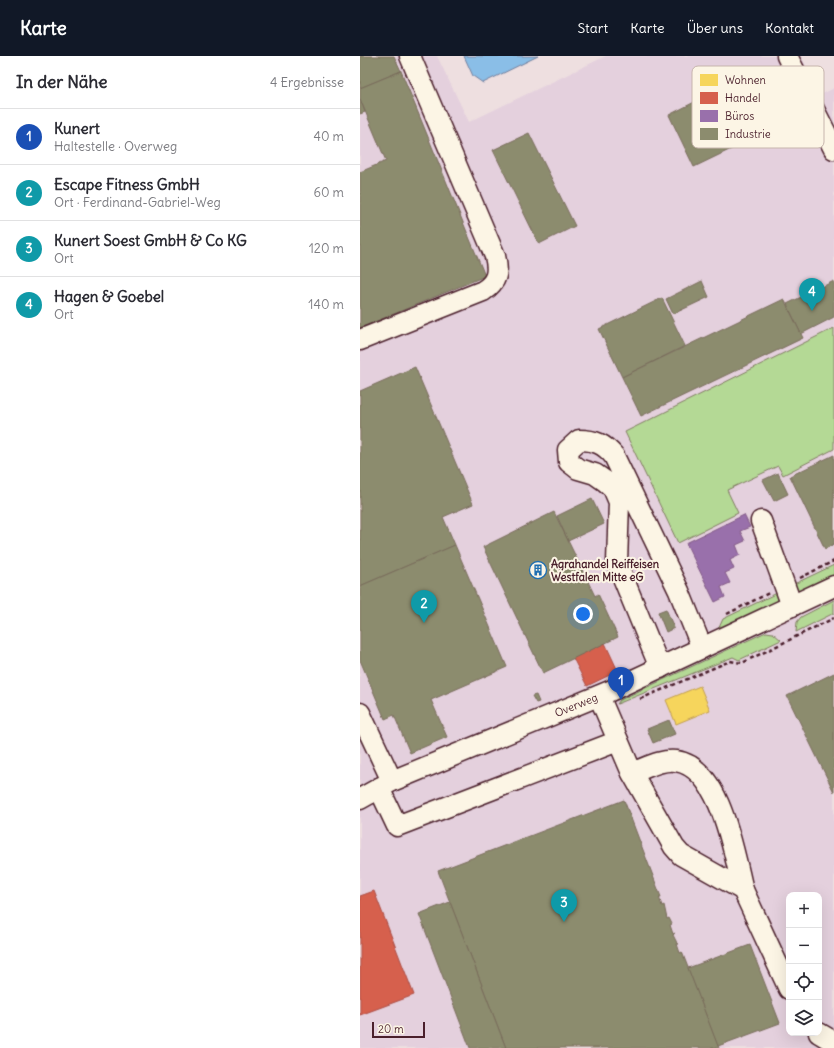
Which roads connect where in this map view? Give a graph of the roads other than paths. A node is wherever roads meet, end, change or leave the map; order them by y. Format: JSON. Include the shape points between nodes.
{"nodes":[{"id":1,"x":410,"y":56,"type":"edge"},
{"id":2,"x":787,"y":56,"type":"edge"},
{"id":3,"x":792,"y":66,"type":"edge"},
{"id":4,"x":824,"y":130,"type":"edge"},
{"id":5,"x":834,"y":150,"type":"edge"},
{"id":6,"x":360,"y":340,"type":"edge"},
{"id":7,"x":761,"y":521,"type":"dead end"},
{"id":8,"x":834,"y":586,"type":"edge"},
{"id":9,"x":792,"y":606,"type":"junction"},
{"id":10,"x":702,"y":648,"type":"junction"},
{"id":11,"x":660,"y":668,"type":"junction"},
{"id":12,"x":599,"y":696,"type":"junction"},
{"id":13,"x":360,"y":713,"type":"edge"},
{"id":14,"x":366,"y":738,"type":"edge"},
{"id":15,"x":618,"y":741,"type":"junction"},
{"id":16,"x":632,"y":773,"type":"junction"},
{"id":17,"x":385,"y":784,"type":"junction"},
{"id":18,"x":360,"y":799,"type":"edge"},
{"id":19,"x":743,"y":890,"type":"junction"},
{"id":20,"x":786,"y":983,"type":"edge"},
{"id":21,"x":822,"y":1035,"type":"edge"},
{"id":22,"x":834,"y":1042,"type":"edge"}],
"edges":[{"from":1,"to":6,"type":"street","via":[[498,268],[491,286],[484,291]]},
{"from":2,"to":3,"type":"street"},
{"from":4,"to":5,"type":"street"},
{"from":7,"to":9,"type":"street"},
{"from":8,"to":9,"type":"street","name":"Overweg"},
{"from":9,"to":10,"type":"street","name":"Overweg"},
{"from":10,"to":11,"type":"street","name":"Overweg"},
{"from":10,"to":11,"type":"street","via":[[679,591],[614,456],[594,440],[579,440],[568,450],[569,462],[605,481],[613,488],[619,502],[617,564]]},
{"from":11,"to":12,"type":"street","name":"Overweg"},
{"from":12,"to":15,"type":"street"},
{"from":12,"to":17,"type":"street","name":"Overweg"},
{"from":13,"to":14,"type":"street"},
{"from":14,"to":17,"type":"street"},
{"from":15,"to":16,"type":"street"},
{"from":15,"to":17,"type":"street","via":[[397,826]]},
{"from":16,"to":19,"type":"street","via":[[662,828],[678,851]]},
{"from":16,"to":19,"type":"street","via":[[666,761],[677,761],[700,774],[725,818]]},
{"from":17,"to":18,"type":"street","name":"Overweg"},
{"from":19,"to":20,"type":"street"},
{"from":21,"to":22,"type":"street"}]}
